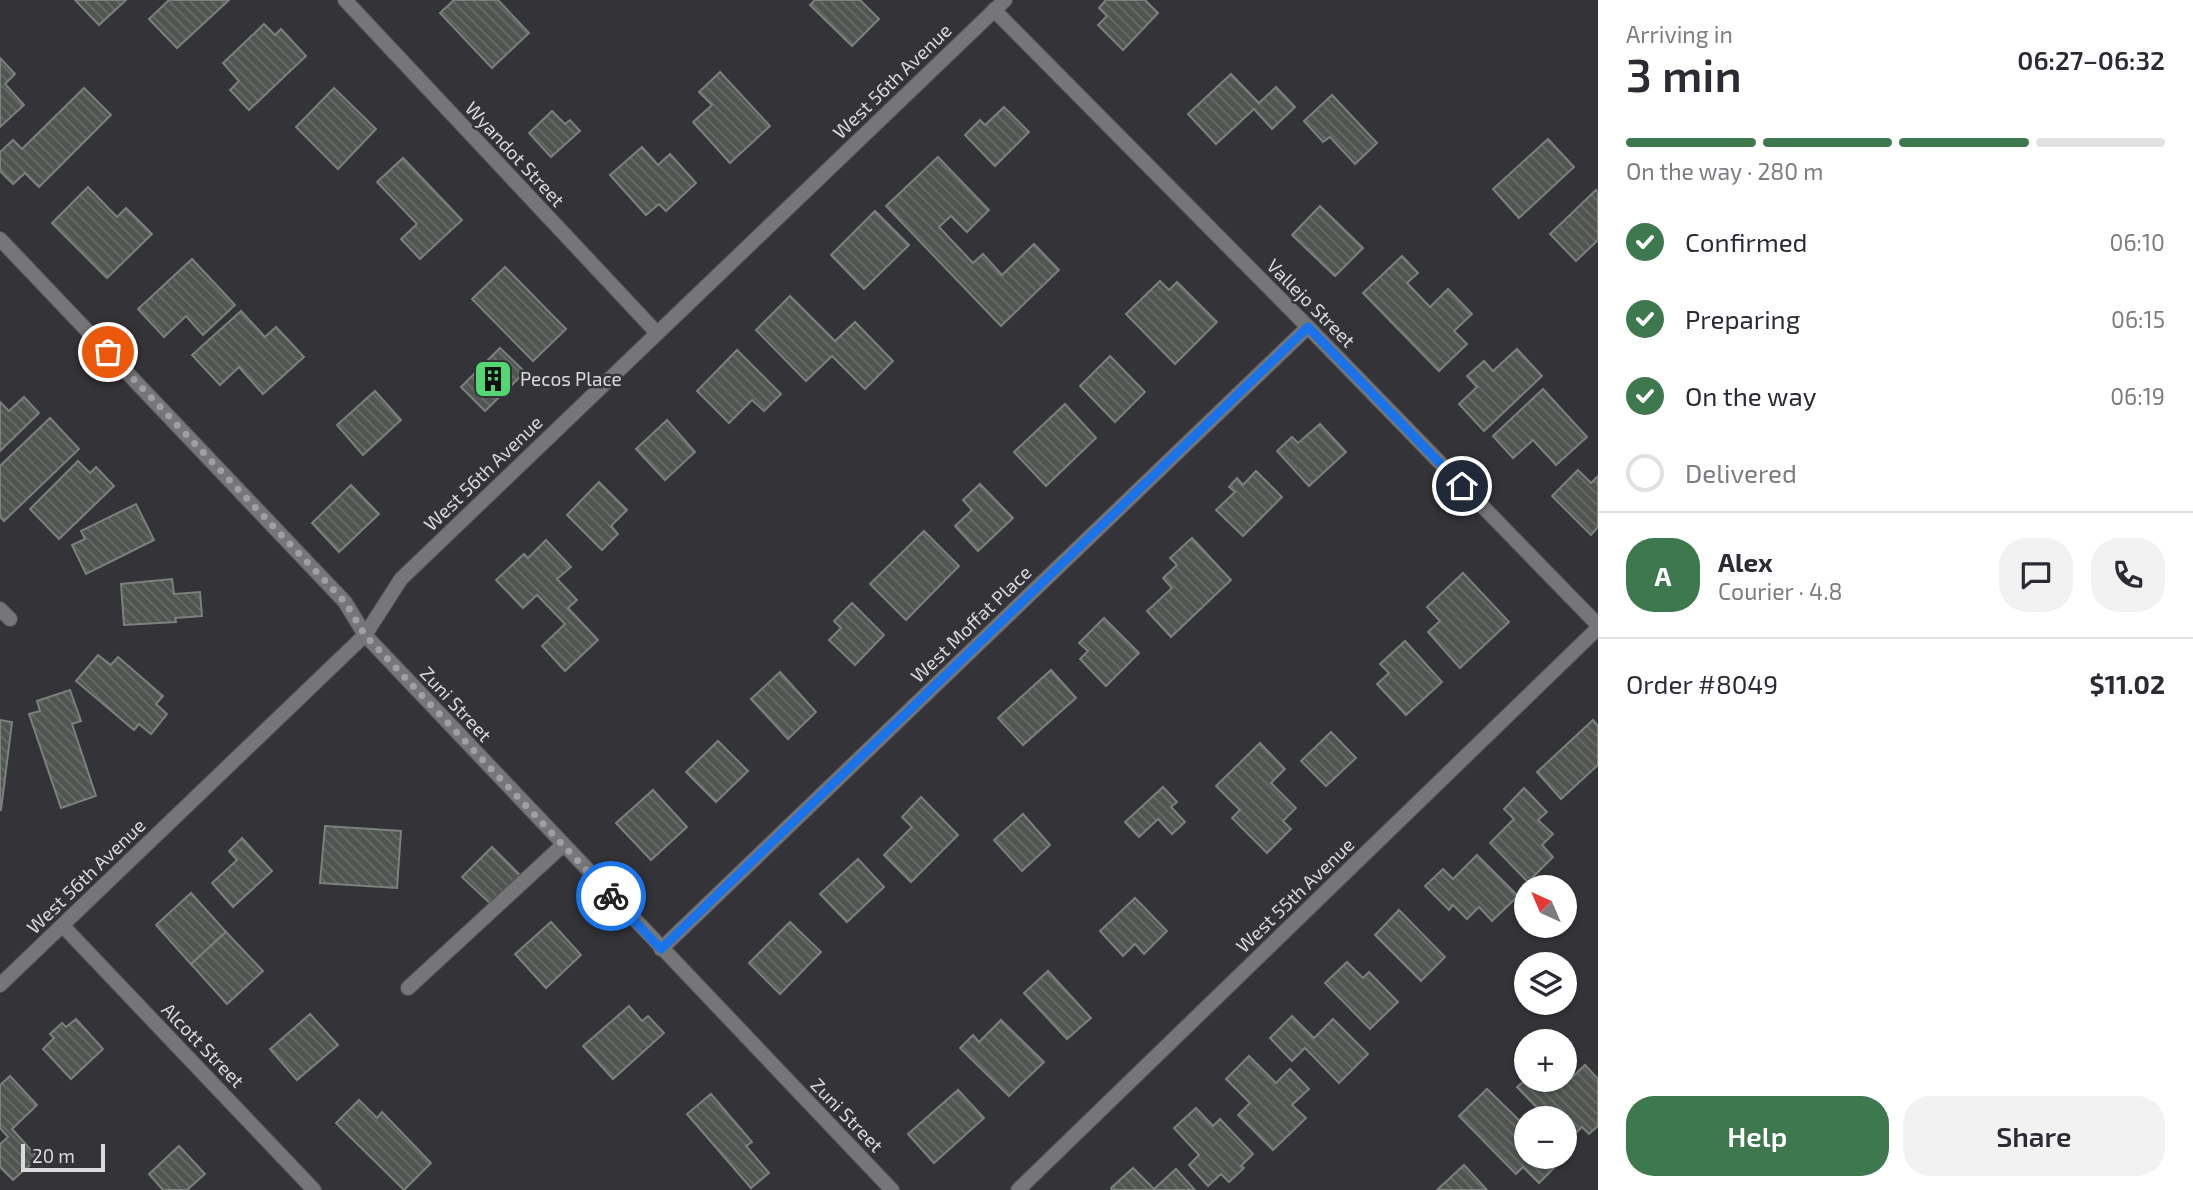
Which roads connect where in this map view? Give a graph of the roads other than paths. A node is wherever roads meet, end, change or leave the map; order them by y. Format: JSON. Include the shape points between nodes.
{"nodes":[{"id":1,"x":353,"y":3,"type":"edge"},
{"id":2,"x":995,"y":3,"type":"edge"},
{"id":3,"x":0,"y":239,"type":"edge"},
{"id":4,"x":1308,"y":327,"type":"junction"},
{"id":5,"x":657,"y":333,"type":"junction"},
{"id":6,"x":1598,"y":626,"type":"edge"},
{"id":7,"x":365,"y":635,"type":"junction"},
{"id":8,"x":562,"y":845,"type":"junction"},
{"id":9,"x":63,"y":926,"type":"junction"},
{"id":10,"x":661,"y":949,"type":"junction"},
{"id":11,"x":0,"y":985,"type":"edge"},
{"id":12,"x":408,"y":988,"type":"dead end"},
{"id":13,"x":314,"y":1190,"type":"edge"},
{"id":14,"x":892,"y":1190,"type":"edge"},
{"id":15,"x":1018,"y":1190,"type":"edge"}],
"edges":[{"from":1,"to":5,"type":"street","name":"Wyandot Street"},
{"from":2,"to":4,"type":"street","name":"Vallejo Street"},
{"from":2,"to":5,"type":"street","name":"West 56th Avenue"},
{"from":3,"to":7,"type":"street","name":"Zuni Street","via":[[345,602]]},
{"from":4,"to":6,"type":"street","name":"Vallejo Street"},
{"from":4,"to":10,"type":"street","name":"West Moffat Place"},
{"from":5,"to":7,"type":"street","name":"West 56th Avenue","via":[[401,579]]},
{"from":6,"to":15,"type":"street","name":"West 55th Avenue"},
{"from":7,"to":8,"type":"street","name":"Zuni Street"},
{"from":7,"to":9,"type":"street","name":"West 56th Avenue"},
{"from":8,"to":10,"type":"street","name":"Zuni Street"},
{"from":8,"to":12,"type":"street"},
{"from":9,"to":11,"type":"street","name":"West 56th Avenue"},
{"from":9,"to":13,"type":"street","name":"Alcott Street"},
{"from":10,"to":14,"type":"street","name":"Zuni Street"}]}
